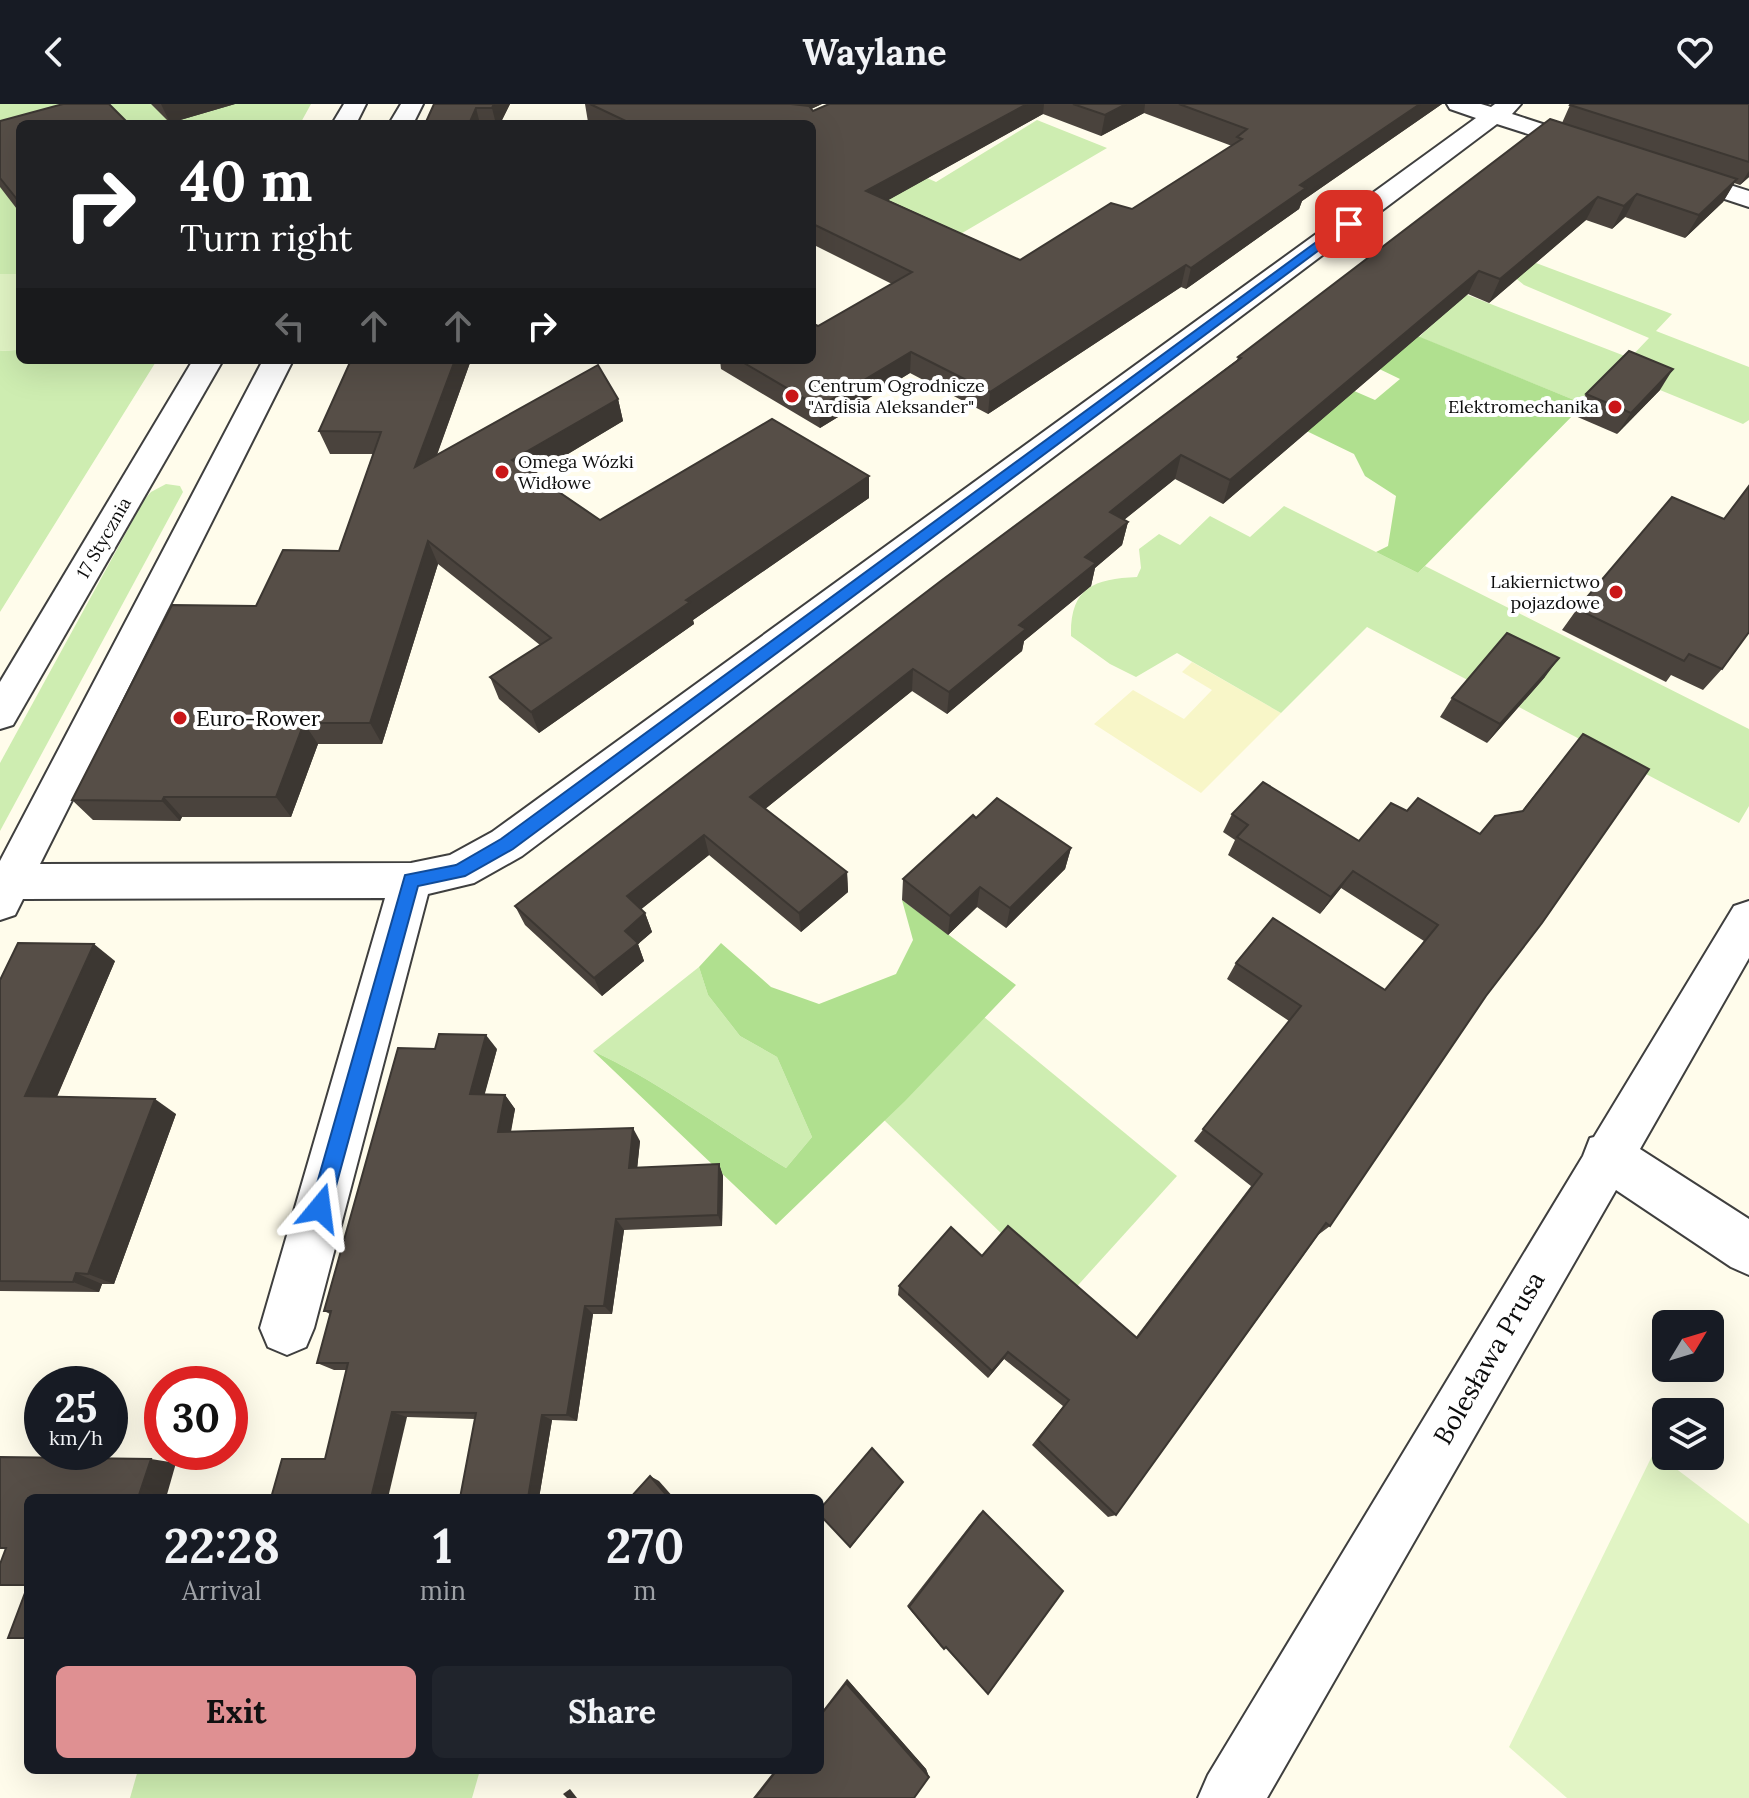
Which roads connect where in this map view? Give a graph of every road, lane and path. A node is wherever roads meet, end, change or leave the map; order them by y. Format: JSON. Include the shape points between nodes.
{"nodes":[{"id":1,"x":1458,"y":104,"type":"edge"},
{"id":2,"x":1502,"y":110,"type":"edge"},
{"id":3,"x":1615,"y":155,"type":"edge"},
{"id":4,"x":1645,"y":165,"type":"edge"},
{"id":5,"x":1749,"y":199,"type":"edge"},
{"id":6,"x":207,"y":364,"type":"edge"},
{"id":7,"x":274,"y":364,"type":"edge"},
{"id":8,"x":185,"y":466,"type":"junction"},
{"id":9,"x":0,"y":715,"type":"edge"},
{"id":10,"x":411,"y":880,"type":"junction"},
{"id":11,"x":5,"y":892,"type":"edge"},
{"id":12,"x":1749,"y":919,"type":"edge"},
{"id":13,"x":1607,"y":1155,"type":"junction"},
{"id":14,"x":1749,"y":1249,"type":"edge"},
{"id":15,"x":287,"y":1328,"type":"dead end"},
{"id":16,"x":1231,"y":1798,"type":"edge"}],
"edges":[{"from":1,"to":2,"type":"street"},
{"from":2,"to":3,"type":"street"},
{"from":2,"to":10,"type":"street","via":[[507,844],[459,871]]},
{"from":4,"to":5,"type":"street"},
{"from":6,"to":8,"type":"street","name":"17 Stycznia"},
{"from":7,"to":8,"type":"street"},
{"from":8,"to":9,"type":"street","name":"17 Stycznia"},
{"from":8,"to":11,"type":"street"},
{"from":10,"to":11,"type":"street"},
{"from":10,"to":15,"type":"street"},
{"from":12,"to":13,"type":"street","name":"Bolesława Prusa"},
{"from":13,"to":14,"type":"street"},
{"from":13,"to":16,"type":"street","name":"Bolesława Prusa"}]}
